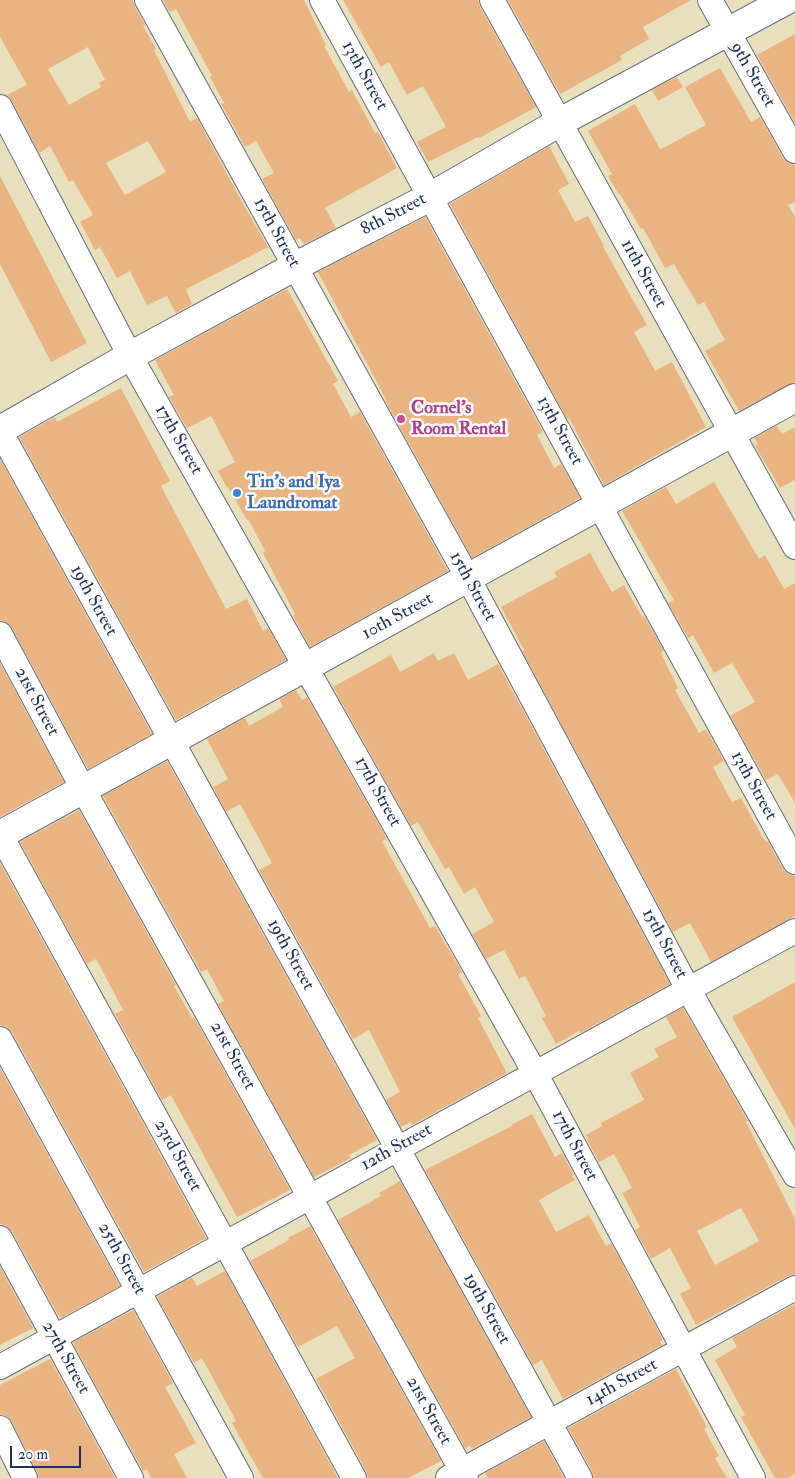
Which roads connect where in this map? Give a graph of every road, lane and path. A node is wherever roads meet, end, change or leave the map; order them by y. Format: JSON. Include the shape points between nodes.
{"nodes":[{"id":1,"x":148,"y":0,"type":"edge"},
{"id":2,"x":322,"y":0,"type":"edge"},
{"id":3,"x":492,"y":0,"type":"edge"},
{"id":4,"x":710,"y":0,"type":"edge"},
{"id":5,"x":787,"y":0,"type":"edge"},
{"id":6,"x":728,"y":32,"type":"junction"},
{"id":7,"x":0,"y":108,"type":"edge"},
{"id":8,"x":560,"y":122,"type":"junction"},
{"id":9,"x":795,"y":151,"type":"edge"},
{"id":10,"x":430,"y":197,"type":"junction"},
{"id":11,"x":294,"y":267,"type":"junction"},
{"id":12,"x":130,"y":356,"type":"junction"},
{"id":13,"x":795,"y":398,"type":"edge"},
{"id":14,"x":0,"y":431,"type":"edge"},
{"id":15,"x":730,"y":433,"type":"junction"},
{"id":16,"x":600,"y":506,"type":"junction"},
{"id":17,"x":795,"y":547,"type":"edge"},
{"id":18,"x":468,"y":578,"type":"junction"},
{"id":19,"x":0,"y":634,"type":"edge"},
{"id":20,"x":307,"y":667,"type":"junction"},
{"id":21,"x":171,"y":741,"type":"junction"},
{"id":22,"x":83,"y":789,"type":"junction"},
{"id":23,"x":0,"y":835,"type":"edge"},
{"id":24,"x":795,"y":862,"type":"edge"},
{"id":25,"x":795,"y":930,"type":"edge"},
{"id":26,"x":688,"y":989,"type":"junction"},
{"id":27,"x":0,"y":1040,"type":"edge"},
{"id":28,"x":535,"y":1073,"type":"junction"},
{"id":29,"x":397,"y":1148,"type":"junction"},
{"id":30,"x":795,"y":1175,"type":"edge"},
{"id":31,"x":310,"y":1196,"type":"junction"},
{"id":32,"x":0,"y":1238,"type":"edge"},
{"id":33,"x":225,"y":1243,"type":"junction"},
{"id":34,"x":795,"y":1288,"type":"edge"},
{"id":35,"x":138,"y":1290,"type":"junction"},
{"id":36,"x":54,"y":1337,"type":"junction"},
{"id":37,"x":684,"y":1349,"type":"junction"},
{"id":38,"x":0,"y":1367,"type":"edge"},
{"id":39,"x":550,"y":1423,"type":"junction"},
{"id":40,"x":0,"y":1428,"type":"edge"},
{"id":41,"x":459,"y":1476,"type":"edge"},
{"id":42,"x":25,"y":1478,"type":"edge"},
{"id":43,"x":131,"y":1478,"type":"edge"},
{"id":44,"x":242,"y":1478,"type":"edge"},
{"id":45,"x":354,"y":1478,"type":"edge"},
{"id":46,"x":580,"y":1478,"type":"edge"},
{"id":47,"x":753,"y":1478,"type":"edge"}],
"edges":[{"from":1,"to":11,"type":"street","name":"15th Street"},
{"from":2,"to":10,"type":"street","name":"13th Street"},
{"from":3,"to":8,"type":"street","name":"11th Street"},
{"from":4,"to":6,"type":"street","name":"9th Street"},
{"from":5,"to":6,"type":"street","name":"8th Street"},
{"from":6,"to":8,"type":"street","name":"8th Street"},
{"from":6,"to":9,"type":"street","name":"9th Street"},
{"from":7,"to":12,"type":"street","name":"17th Street"},
{"from":8,"to":10,"type":"street","name":"8th Street"},
{"from":8,"to":15,"type":"street","name":"11th Street"},
{"from":10,"to":11,"type":"street","name":"8th Street"},
{"from":10,"to":16,"type":"street","name":"13th Street"},
{"from":11,"to":12,"type":"street","name":"8th Street"},
{"from":11,"to":18,"type":"street","name":"15th Street"},
{"from":12,"to":14,"type":"street","name":"8th Street"},
{"from":12,"to":20,"type":"street","name":"17th Street"},
{"from":13,"to":15,"type":"street","name":"10th Street"},
{"from":14,"to":21,"type":"street","name":"19th Street"},
{"from":15,"to":16,"type":"street","name":"10th Street"},
{"from":15,"to":17,"type":"street","name":"11th Street"},
{"from":16,"to":18,"type":"street","name":"10th Street"},
{"from":16,"to":24,"type":"street","name":"13th Street"},
{"from":18,"to":20,"type":"street","name":"10th Street"},
{"from":18,"to":26,"type":"street","name":"15th Street"},
{"from":19,"to":22,"type":"street","name":"21st Street"},
{"from":20,"to":21,"type":"street","name":"10th Street"},
{"from":20,"to":28,"type":"street","name":"17th Street"},
{"from":21,"to":22,"type":"street","name":"10th Street"},
{"from":21,"to":29,"type":"street","name":"19th Street"},
{"from":22,"to":23,"type":"street","name":"10th Street"},
{"from":22,"to":31,"type":"street","name":"21st Street"},
{"from":23,"to":33,"type":"street","name":"23rd Street"},
{"from":25,"to":26,"type":"street","name":"12th Street"},
{"from":26,"to":28,"type":"street","name":"12th Street"},
{"from":26,"to":30,"type":"street","name":"15th Street"},
{"from":27,"to":35,"type":"street","name":"25th Street"},
{"from":28,"to":29,"type":"street","name":"12th Street"},
{"from":28,"to":37,"type":"street","name":"17th Street"},
{"from":29,"to":31,"type":"street","name":"12th Street"},
{"from":29,"to":39,"type":"street","name":"19th Street"},
{"from":31,"to":33,"type":"street","name":"12th Street"},
{"from":31,"to":41,"type":"street","name":"21st Street"},
{"from":32,"to":36,"type":"street","name":"27th Street"},
{"from":33,"to":35,"type":"street","name":"12th Street"},
{"from":33,"to":45,"type":"street","name":"23rd Street"},
{"from":34,"to":37,"type":"street","name":"14th Street"},
{"from":35,"to":36,"type":"street","name":"12th Street"},
{"from":35,"to":44,"type":"street","name":"25th Street"},
{"from":36,"to":38,"type":"street","name":"12th Street"},
{"from":36,"to":43,"type":"street","name":"27th Street"},
{"from":37,"to":39,"type":"street","name":"14th Street"},
{"from":37,"to":47,"type":"street","name":"17th Street"},
{"from":39,"to":41,"type":"street","name":"14th Street"},
{"from":39,"to":46,"type":"street","name":"19th Street"},
{"from":40,"to":42,"type":"street"}]}
